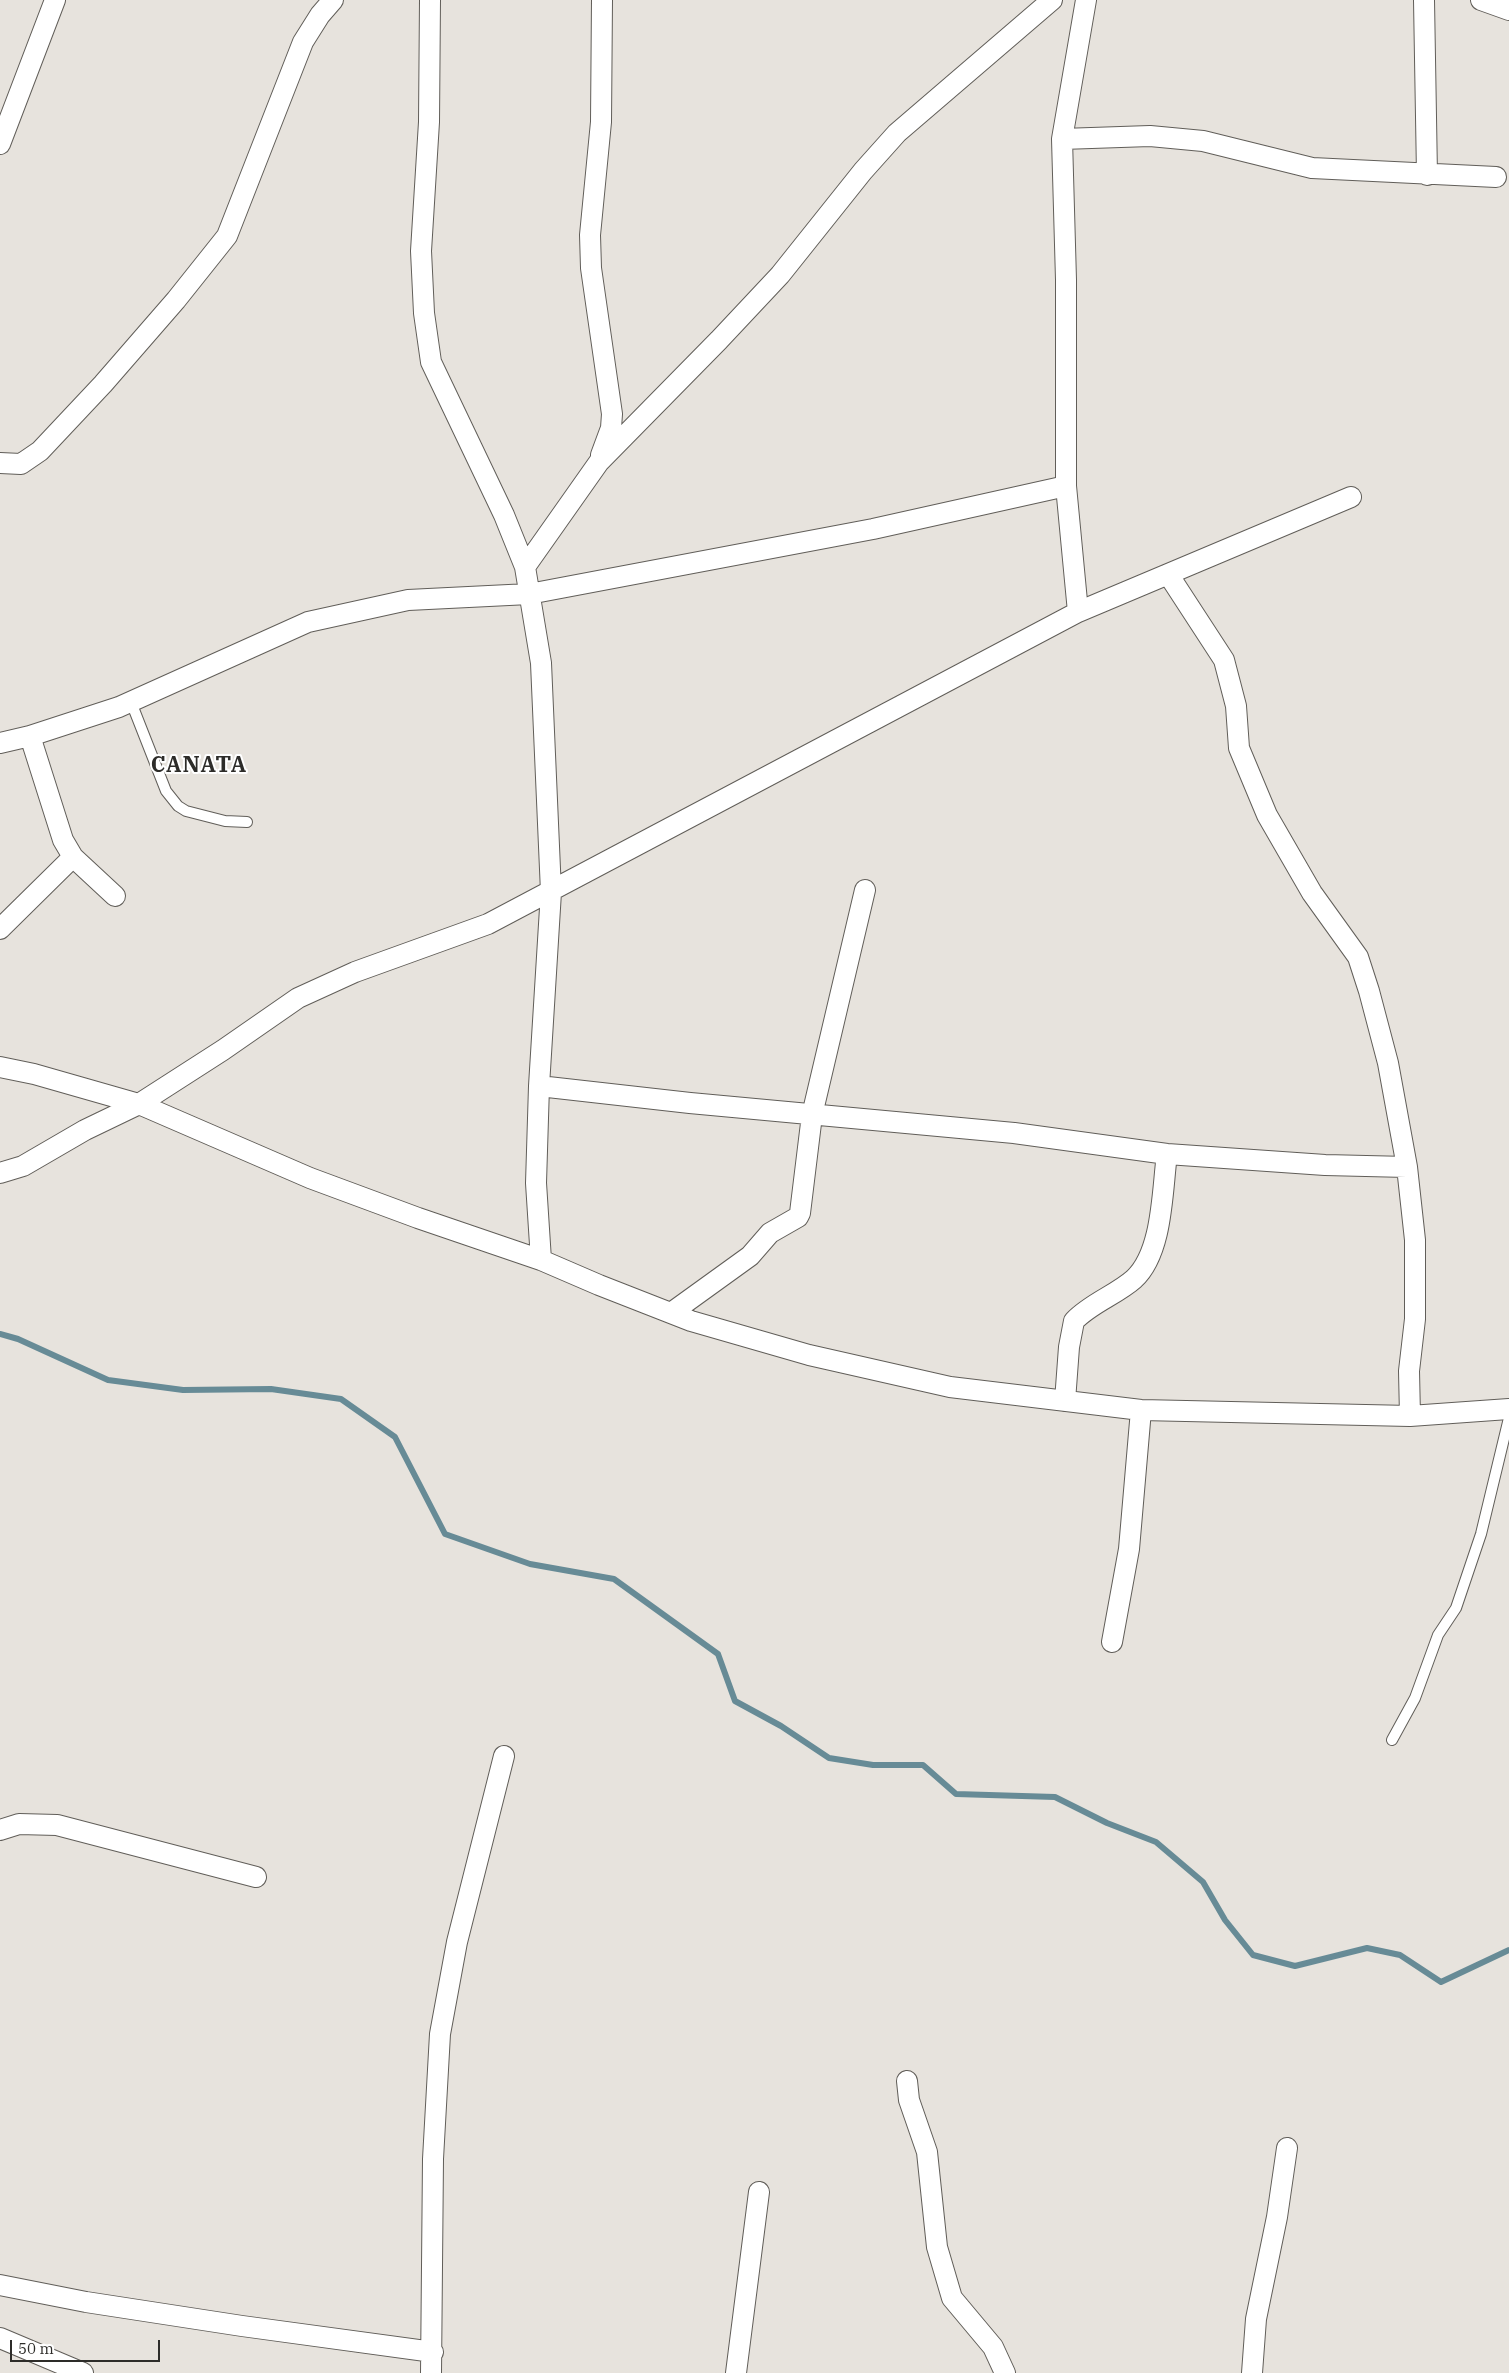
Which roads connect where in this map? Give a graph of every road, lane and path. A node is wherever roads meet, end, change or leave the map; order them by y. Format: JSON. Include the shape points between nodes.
{"nodes":[{"id":1,"x":55,"y":0,"type":"edge"},
{"id":2,"x":333,"y":0,"type":"edge"},
{"id":3,"x":430,"y":0,"type":"edge"},
{"id":4,"x":602,"y":0,"type":"edge"},
{"id":5,"x":1052,"y":0,"type":"edge"},
{"id":6,"x":1086,"y":0,"type":"edge"},
{"id":7,"x":1424,"y":0,"type":"edge"},
{"id":8,"x":1481,"y":0,"type":"edge"},
{"id":9,"x":1509,"y":10,"type":"edge"},
{"id":10,"x":1062,"y":139,"type":"junction"},
{"id":11,"x":0,"y":144,"type":"edge"},
{"id":12,"x":1426,"y":175,"type":"junction"},
{"id":13,"x":1496,"y":177,"type":"dead end"},
{"id":14,"x":0,"y":462,"type":"edge"},
{"id":15,"x":599,"y":462,"type":"junction"},
{"id":16,"x":1066,"y":486,"type":"junction"},
{"id":17,"x":1351,"y":497,"type":"dead end"},
{"id":18,"x":525,"y":568,"type":"junction"},
{"id":19,"x":1168,"y":574,"type":"junction"},
{"id":20,"x":529,"y":594,"type":"junction"},
{"id":21,"x":1078,"y":612,"type":"junction"},
{"id":22,"x":131,"y":702,"type":"junction"},
{"id":23,"x":30,"y":736,"type":"junction"},
{"id":24,"x":0,"y":743,"type":"edge"},
{"id":25,"x":247,"y":822,"type":"dead end"},
{"id":26,"x":73,"y":857,"type":"junction"},
{"id":27,"x":865,"y":890,"type":"dead end"},
{"id":28,"x":551,"y":892,"type":"junction"},
{"id":29,"x":115,"y":896,"type":"dead end"},
{"id":30,"x":0,"y":929,"type":"edge"},
{"id":31,"x":0,"y":1067,"type":"edge"},
{"id":32,"x":539,"y":1086,"type":"junction"},
{"id":33,"x":139,"y":1104,"type":"junction"},
{"id":34,"x":812,"y":1115,"type":"junction"},
{"id":35,"x":1167,"y":1154,"type":"junction"},
{"id":36,"x":1407,"y":1166,"type":"junction"},
{"id":37,"x":0,"y":1173,"type":"edge"},
{"id":38,"x":541,"y":1260,"type":"junction"},
{"id":39,"x":671,"y":1313,"type":"junction"},
{"id":40,"x":1065,"y":1401,"type":"junction"},
{"id":41,"x":1509,"y":1409,"type":"edge"},
{"id":42,"x":1141,"y":1410,"type":"junction"},
{"id":43,"x":1410,"y":1416,"type":"junction"},
{"id":44,"x":1509,"y":1418,"type":"edge"},
{"id":45,"x":1112,"y":1642,"type":"dead end"},
{"id":46,"x":1392,"y":1740,"type":"dead end"},
{"id":47,"x":504,"y":1756,"type":"dead end"},
{"id":48,"x":0,"y":1830,"type":"edge"},
{"id":49,"x":256,"y":1877,"type":"dead end"},
{"id":50,"x":907,"y":2081,"type":"dead end"},
{"id":51,"x":1287,"y":2148,"type":"dead end"},
{"id":52,"x":759,"y":2192,"type":"dead end"},
{"id":53,"x":0,"y":2285,"type":"edge"},
{"id":54,"x":0,"y":2338,"type":"edge"},
{"id":55,"x":433,"y":2352,"type":"junction"},
{"id":56,"x":83,"y":2373,"type":"edge"},
{"id":57,"x":431,"y":2373,"type":"edge"},
{"id":58,"x":736,"y":2373,"type":"edge"},
{"id":59,"x":1005,"y":2373,"type":"edge"},
{"id":60,"x":1252,"y":2373,"type":"edge"}],
"edges":[{"from":1,"to":11,"type":"street"},
{"from":2,"to":14,"type":"street","via":[[303,42],[227,236],[103,384],[40,451],[21,464]]},
{"from":3,"to":18,"type":"street","via":[[429,122],[422,251],[424,312],[431,362],[504,515]]},
{"from":4,"to":15,"type":"street","via":[[601,122],[590,235],[591,268],[612,414],[611,428]]},
{"from":5,"to":15,"type":"street","via":[[897,133],[780,275]]},
{"from":6,"to":10,"type":"street"},
{"from":7,"to":12,"type":"street"},
{"from":8,"to":9,"type":"street"},
{"from":10,"to":12,"type":"street","via":[[1150,136],[1202,141],[1312,168]]},
{"from":10,"to":16,"type":"street"},
{"from":12,"to":13,"type":"street"},
{"from":15,"to":18,"type":"street"},
{"from":16,"to":20,"type":"street","via":[[873,529]]},
{"from":16,"to":21,"type":"street"},
{"from":17,"to":19,"type":"street"},
{"from":18,"to":20,"type":"street"},
{"from":19,"to":21,"type":"street"},
{"from":19,"to":36,"type":"street","via":[[1224,660],[1236,706],[1239,748],[1266,815],[1312,894],[1358,957],[1388,1063]]},
{"from":20,"to":22,"type":"street","via":[[408,600],[308,622]]},
{"from":20,"to":28,"type":"street","via":[[541,663]]},
{"from":21,"to":28,"type":"street"},
{"from":22,"to":23,"type":"street"},
{"from":22,"to":25,"type":"lane","via":[[166,791],[178,806],[225,821]]},
{"from":23,"to":24,"type":"street"},
{"from":23,"to":26,"type":"street","via":[[62,840]]},
{"from":26,"to":29,"type":"street"},
{"from":26,"to":30,"type":"street"},
{"from":27,"to":34,"type":"street"},
{"from":28,"to":32,"type":"street"},
{"from":28,"to":33,"type":"street","via":[[488,924],[355,972],[298,998]]},
{"from":31,"to":33,"type":"street"},
{"from":32,"to":34,"type":"street"},
{"from":32,"to":38,"type":"street","via":[[536,1183]]},
{"from":33,"to":37,"type":"street","via":[[22,1166]]},
{"from":33,"to":38,"type":"street","via":[[310,1178]]},
{"from":34,"to":35,"type":"street","via":[[1014,1133]]},
{"from":34,"to":39,"type":"street","via":[[798,1218],[772,1231],[750,1256]]},
{"from":35,"to":36,"type":"street","via":[[1325,1165]]},
{"from":35,"to":40,"type":"street","via":[[1150,1258],[1134,1279],[1074,1322]]},
{"from":36,"to":43,"type":"street","via":[[1415,1240],[1416,1292],[1414,1343],[1409,1371]]},
{"from":38,"to":39,"type":"street"},
{"from":39,"to":40,"type":"street","via":[[809,1355],[950,1387]]},
{"from":40,"to":42,"type":"street"},
{"from":41,"to":43,"type":"street"},
{"from":42,"to":43,"type":"street"},
{"from":42,"to":45,"type":"street","via":[[1129,1550]]},
{"from":44,"to":46,"type":"lane","via":[[1481,1534],[1456,1608],[1438,1635],[1415,1698]]},
{"from":47,"to":55,"type":"street","via":[[457,1942],[440,2034],[433,2159]]},
{"from":48,"to":49,"type":"street","via":[[19,1824],[57,1825]]},
{"from":50,"to":59,"type":"street","via":[[927,2152],[937,2247],[952,2298],[993,2347]]},
{"from":51,"to":60,"type":"street","via":[[1256,2319]]},
{"from":52,"to":58,"type":"street"},
{"from":53,"to":55,"type":"street","via":[[86,2302]]},
{"from":54,"to":56,"type":"street"},
{"from":55,"to":57,"type":"street"}]}
